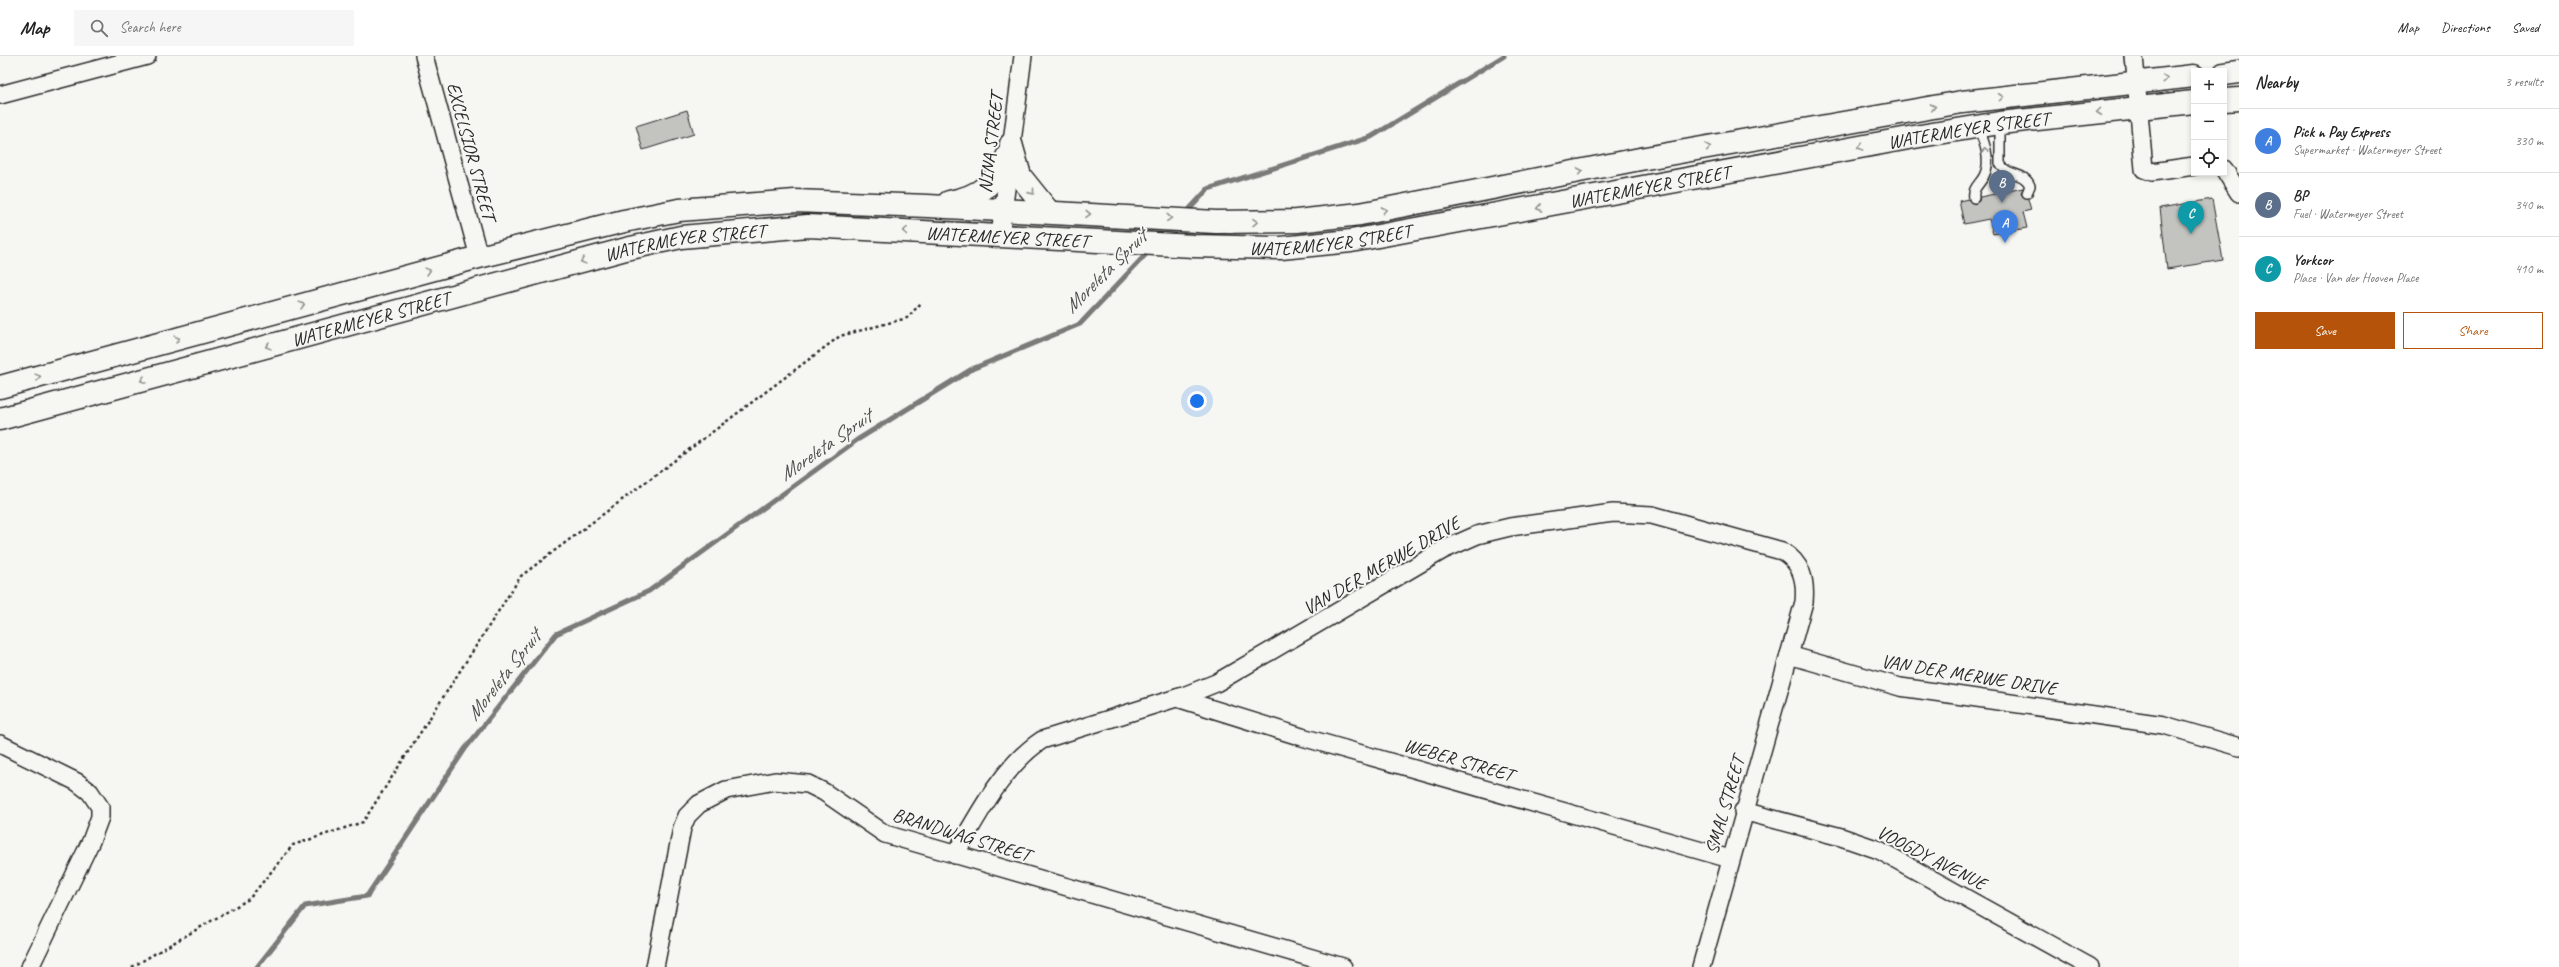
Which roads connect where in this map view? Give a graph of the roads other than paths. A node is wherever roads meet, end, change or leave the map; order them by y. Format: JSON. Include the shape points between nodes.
{"nodes":[{"id":1,"x":147,"y":56,"type":"edge"},
{"id":2,"x":424,"y":56,"type":"edge"},
{"id":3,"x":1023,"y":56,"type":"edge"},
{"id":4,"x":2134,"y":56,"type":"edge"},
{"id":5,"x":2239,"y":72,"type":"edge"},
{"id":6,"x":2227,"y":74,"type":"edge"},
{"id":7,"x":2191,"y":76,"type":"edge"},
{"id":8,"x":2136,"y":82,"type":"junction"},
{"id":9,"x":0,"y":95,"type":"edge"},
{"id":10,"x":2239,"y":99,"type":"edge"},
{"id":11,"x":2227,"y":100,"type":"edge"},
{"id":12,"x":2191,"y":102,"type":"edge"},
{"id":13,"x":2138,"y":107,"type":"junction"},
{"id":14,"x":2000,"y":123,"type":"junction"},
{"id":15,"x":1978,"y":127,"type":"junction"},
{"id":16,"x":1010,"y":148,"type":"junction"},
{"id":17,"x":2191,"y":166,"type":"edge"},
{"id":18,"x":2227,"y":174,"type":"edge"},
{"id":19,"x":2027,"y":193,"type":"dead end"},
{"id":20,"x":2239,"y":193,"type":"edge"},
{"id":21,"x":1974,"y":198,"type":"dead end"},
{"id":22,"x":928,"y":206,"type":"junction"},
{"id":23,"x":1003,"y":210,"type":"junction"},
{"id":24,"x":1049,"y":212,"type":"junction"},
{"id":25,"x":1000,"y":236,"type":"junction"},
{"id":26,"x":479,"y":257,"type":"junction"},
{"id":27,"x":0,"y":387,"type":"edge"},
{"id":28,"x":0,"y":419,"type":"edge"},
{"id":29,"x":1789,"y":655,"type":"junction"},
{"id":30,"x":1177,"y":698,"type":"junction"},
{"id":31,"x":0,"y":744,"type":"edge"},
{"id":32,"x":2239,"y":747,"type":"edge"},
{"id":33,"x":1743,"y":811,"type":"junction"},
{"id":34,"x":955,"y":855,"type":"junction"},
{"id":35,"x":1730,"y":859,"type":"junction"},
{"id":36,"x":1337,"y":966,"type":"edge"},
{"id":37,"x":30,"y":967,"type":"edge"},
{"id":38,"x":655,"y":967,"type":"edge"},
{"id":39,"x":1701,"y":967,"type":"edge"},
{"id":40,"x":2090,"y":967,"type":"edge"}],
"edges":[{"from":1,"to":9,"type":"street"},
{"from":2,"to":26,"type":"street","name":"EXCELSIOR STREET"},
{"from":3,"to":16,"type":"street","name":"NINA STREET"},
{"from":4,"to":8,"type":"street"},
{"from":5,"to":6,"type":"main road"},
{"from":8,"to":7,"type":"main road","name":"WATERMEYER STREET","one_way":true},
{"from":8,"to":13,"type":"street"},
{"from":24,"to":8,"type":"main road","name":"WATERMEYER STREET","one_way":true,"via":[[1216,222],[1297,221],[1360,214],[1640,159],[1962,102]]},
{"from":10,"to":11,"type":"main road"},
{"from":12,"to":13,"type":"main road","name":"WATERMEYER STREET"},
{"from":13,"to":14,"type":"main road","name":"WATERMEYER STREET","one_way":true},
{"from":13,"to":17,"type":"street","via":[[2144,169],[2152,172]]},
{"from":14,"to":15,"type":"main road","name":"WATERMEYER STREET"},
{"from":14,"to":19,"type":"lane","via":[[2000,163],[2007,172],[2026,178],[2030,186]]},
{"from":21,"to":15,"type":"lane","one_way":true,"via":[[1974,189],[1984,176],[1987,162]]},
{"from":15,"to":25,"type":"main road","name":"WATERMEYER STREET","one_way":true,"via":[[1351,242],[1281,248]]},
{"from":16,"to":22,"type":"main road","via":[[994,181],[980,192],[967,198]]},
{"from":16,"to":23,"type":"street","name":"NINA STREET"},
{"from":16,"to":24,"type":"main road","one_way":true,"via":[[1020,176]]},
{"from":18,"to":20,"type":"street"},
{"from":22,"to":23,"type":"main road","name":"WATERMEYER STREET"},
{"from":22,"to":26,"type":"main road","name":"WATERMEYER STREET","via":[[795,201],[679,210]]},
{"from":23,"to":24,"type":"main road","name":"WATERMEYER STREET"},
{"from":23,"to":25,"type":"street","name":"NINA STREET"},
{"from":25,"to":28,"type":"main road","name":"WATERMEYER STREET","one_way":true,"via":[[808,226],[681,237],[626,249]]},
{"from":27,"to":26,"type":"main road","name":"WATERMEYER STREET","one_way":true},
{"from":29,"to":30,"type":"street","name":"VAN DER MERWE DRIVE","via":[[1804,602],[1805,589],[1802,571],[1792,558],[1776,549],[1685,522],[1652,515],[1614,512],[1496,529],[1468,538],[1443,550],[1237,673],[1198,692]]},
{"from":29,"to":32,"type":"street","name":"VAN DER MERWE DRIVE","via":[[1900,687],[2164,725]]},
{"from":29,"to":33,"type":"street","name":"SMAL STREET"},
{"from":30,"to":34,"type":"street","name":"VAN DER MERWE DRIVE","via":[[1058,734],[1032,747],[1010,769]]},
{"from":30,"to":35,"type":"street","name":"WEBER STREET","via":[[1302,737]]},
{"from":31,"to":37,"type":"street","via":[[77,782],[90,792],[100,807],[100,817],[92,841]]},
{"from":33,"to":35,"type":"street","name":"SMAL STREET"},
{"from":33,"to":40,"type":"street","name":"VOOGDY AVENUE","via":[[1841,837],[1879,850]]},
{"from":34,"to":36,"type":"street","name":"BRANDWAG STREET"},
{"from":34,"to":38,"type":"street","name":"BRANDWAG STREET","via":[[885,834],[824,792],[808,784],[775,780],[726,790],[699,804],[684,823]]},
{"from":35,"to":39,"type":"street","name":"SMAL STREET"}]}
